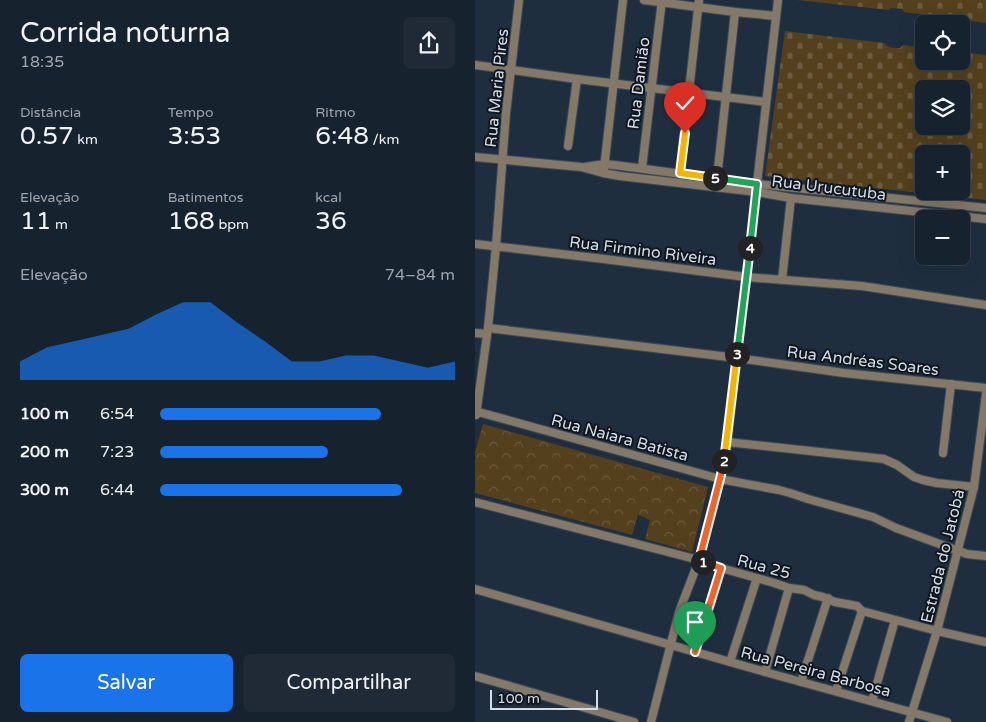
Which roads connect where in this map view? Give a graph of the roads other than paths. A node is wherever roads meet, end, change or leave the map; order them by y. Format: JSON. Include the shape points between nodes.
{"nodes":[{"id":1,"x":519,"y":0,"type":"edge"},
{"id":2,"x":623,"y":0,"type":"edge"},
{"id":3,"x":644,"y":0,"type":"edge"},
{"id":4,"x":778,"y":0,"type":"edge"},
{"id":5,"x":662,"y":1,"type":"edge"},
{"id":6,"x":699,"y":4,"type":"edge"},
{"id":7,"x":735,"y":12,"type":"junction"},
{"id":8,"x":777,"y":16,"type":"junction"},
{"id":9,"x":475,"y":64,"type":"edge"},
{"id":10,"x":510,"y":70,"type":"junction"},
{"id":11,"x":577,"y":79,"type":"junction"},
{"id":12,"x":613,"y":83,"type":"junction"},
{"id":13,"x":651,"y":88,"type":"junction"},
{"id":14,"x":689,"y":92,"type":"junction"},
{"id":15,"x":726,"y":97,"type":"junction"},
{"id":16,"x":766,"y":102,"type":"junction"},
{"id":17,"x":568,"y":146,"type":"dead end"},
{"id":18,"x":475,"y":157,"type":"edge"},
{"id":19,"x":502,"y":160,"type":"junction"},
{"id":20,"x":605,"y":164,"type":"junction"},
{"id":21,"x":581,"y":167,"type":"junction"},
{"id":22,"x":642,"y":168,"type":"junction"},
{"id":23,"x":603,"y":173,"type":"junction"},
{"id":24,"x":680,"y":173,"type":"junction"},
{"id":25,"x":717,"y":178,"type":"junction"},
{"id":26,"x":757,"y":188,"type":"junction"},
{"id":27,"x":791,"y":198,"type":"junction"},
{"id":28,"x":986,"y":208,"type":"edge"},
{"id":29,"x":986,"y":219,"type":"edge"},
{"id":30,"x":475,"y":244,"type":"edge"},
{"id":31,"x":496,"y":246,"type":"junction"},
{"id":32,"x":746,"y":278,"type":"junction"},
{"id":33,"x":782,"y":280,"type":"junction"},
{"id":34,"x":986,"y":305,"type":"edge"},
{"id":35,"x":488,"y":331,"type":"junction"},
{"id":36,"x":475,"y":333,"type":"edge"},
{"id":37,"x":737,"y":358,"type":"junction"},
{"id":38,"x":951,"y":384,"type":"junction"},
{"id":39,"x":986,"y":388,"type":"edge"},
{"id":40,"x":986,"y":394,"type":"edge"},
{"id":41,"x":475,"y":413,"type":"edge"},
{"id":42,"x":727,"y":442,"type":"junction"},
{"id":43,"x":943,"y":453,"type":"dead end"},
{"id":44,"x":720,"y":479,"type":"junction"},
{"id":45,"x":974,"y":487,"type":"junction"},
{"id":46,"x":475,"y":502,"type":"edge"},
{"id":47,"x":957,"y":550,"type":"junction"},
{"id":48,"x":986,"y":556,"type":"edge"},
{"id":49,"x":699,"y":560,"type":"junction"},
{"id":50,"x":721,"y":568,"type":"junction"},
{"id":51,"x":757,"y":578,"type":"junction"},
{"id":52,"x":789,"y":588,"type":"junction"},
{"id":53,"x":475,"y":589,"type":"edge"},
{"id":54,"x":828,"y":598,"type":"junction"},
{"id":55,"x":862,"y":612,"type":"junction"},
{"id":56,"x":895,"y":620,"type":"junction"},
{"id":57,"x":937,"y":631,"type":"junction"},
{"id":58,"x":986,"y":642,"type":"edge"},
{"id":59,"x":671,"y":645,"type":"junction"},
{"id":60,"x":695,"y":652,"type":"junction"},
{"id":61,"x":730,"y":662,"type":"junction"},
{"id":62,"x":765,"y":672,"type":"junction"},
{"id":63,"x":475,"y":676,"type":"edge"},
{"id":64,"x":801,"y":682,"type":"junction"},
{"id":65,"x":836,"y":691,"type":"junction"},
{"id":66,"x":872,"y":701,"type":"junction"},
{"id":67,"x":911,"y":712,"type":"junction"},
{"id":68,"x":634,"y":722,"type":"edge"},
{"id":69,"x":651,"y":722,"type":"edge"},
{"id":70,"x":909,"y":722,"type":"edge"},
{"id":71,"x":947,"y":722,"type":"edge"}],
"edges":[{"from":1,"to":10,"type":"street","name":"Rua Maria Pires"},
{"from":2,"to":12,"type":"street"},
{"from":3,"to":5,"type":"street"},
{"from":4,"to":8,"type":"street"},
{"from":5,"to":6,"type":"street"},
{"from":5,"to":13,"type":"street","name":"Rua Damião"},
{"from":6,"to":7,"type":"street"},
{"from":6,"to":14,"type":"street"},
{"from":7,"to":8,"type":"street"},
{"from":7,"to":15,"type":"street"},
{"from":8,"to":16,"type":"street"},
{"from":9,"to":10,"type":"street"},
{"from":10,"to":11,"type":"street"},
{"from":10,"to":19,"type":"street","name":"Rua Maria Pires"},
{"from":11,"to":12,"type":"street"},
{"from":11,"to":17,"type":"street"},
{"from":12,"to":13,"type":"street"},
{"from":12,"to":20,"type":"street"},
{"from":13,"to":14,"type":"street"},
{"from":13,"to":22,"type":"street","name":"Rua Damião"},
{"from":14,"to":15,"type":"street"},
{"from":14,"to":24,"type":"street"},
{"from":15,"to":16,"type":"street"},
{"from":15,"to":25,"type":"street"},
{"from":16,"to":26,"type":"street"},
{"from":18,"to":19,"type":"street","name":"Rua Urucutuba"},
{"from":19,"to":21,"type":"street","name":"Rua Urucutuba"},
{"from":19,"to":31,"type":"street","name":"Rua Maria Pires"},
{"from":20,"to":21,"type":"street","name":"Rua Urucutuba"},
{"from":20,"to":22,"type":"street","name":"Rua Urucutuba"},
{"from":20,"to":23,"type":"street"},
{"from":21,"to":23,"type":"street","name":"Rua Urucutuba"},
{"from":22,"to":24,"type":"street","name":"Rua Urucutuba"},
{"from":23,"to":26,"type":"street","name":"Rua Urucutuba"},
{"from":24,"to":25,"type":"street","name":"Rua Urucutuba"},
{"from":25,"to":26,"type":"street","name":"Rua Urucutuba"},
{"from":26,"to":27,"type":"street","name":"Rua Urucutuba"},
{"from":26,"to":28,"type":"street","name":"Rua Urucutuba"},
{"from":26,"to":32,"type":"street"},
{"from":27,"to":29,"type":"street","name":"Rua Urucutuba"},
{"from":27,"to":33,"type":"street"},
{"from":30,"to":31,"type":"street","name":"Rua Firmino Riveira"},
{"from":31,"to":32,"type":"street","name":"Rua Firmino Riveira"},
{"from":31,"to":35,"type":"street","name":"Rua Maria Pires"},
{"from":32,"to":33,"type":"street","name":"Rua Firmino Riveira"},
{"from":32,"to":37,"type":"street"},
{"from":33,"to":34,"type":"street","name":"Rua Firmino Riveira","via":[[862,286]]},
{"from":35,"to":36,"type":"street"},
{"from":35,"to":37,"type":"street","name":"Rua Andréas Soares"},
{"from":35,"to":41,"type":"street","name":"Rua Maria Pires"},
{"from":37,"to":38,"type":"street","name":"Rua Andréas Soares"},
{"from":37,"to":42,"type":"street"},
{"from":38,"to":39,"type":"street","name":"Rua Andréas Soares"},
{"from":38,"to":43,"type":"street"},
{"from":40,"to":45,"type":"street","name":"Estrada do Jatobá"},
{"from":41,"to":44,"type":"street","name":"Rua Naiara Batista"},
{"from":42,"to":44,"type":"street"},
{"from":42,"to":45,"type":"street","via":[[884,459],[923,480]]},
{"from":44,"to":47,"type":"street","name":"Rua Naiara Batista","via":[[779,490],[873,517]]},
{"from":44,"to":49,"type":"street"},
{"from":45,"to":47,"type":"street","name":"Estrada do Jatobá"},
{"from":46,"to":49,"type":"street","name":"Rua 25"},
{"from":47,"to":48,"type":"street","name":"Rua Naiara Batista"},
{"from":47,"to":57,"type":"street","name":"Estrada do Jatobá"},
{"from":49,"to":50,"type":"street","name":"Rua 25"},
{"from":49,"to":59,"type":"street","via":[[679,612]]},
{"from":50,"to":51,"type":"street","name":"Rua 25"},
{"from":50,"to":60,"type":"street"},
{"from":51,"to":52,"type":"street","name":"Rua 25"},
{"from":51,"to":61,"type":"street"},
{"from":52,"to":54,"type":"street","name":"Rua 25"},
{"from":52,"to":62,"type":"street"},
{"from":53,"to":59,"type":"street","name":"Rua Pereira Barbosa"},
{"from":54,"to":55,"type":"street","name":"Rua 25","via":[[857,606]]},
{"from":54,"to":64,"type":"street"},
{"from":55,"to":56,"type":"street","name":"Rua 25"},
{"from":55,"to":65,"type":"street"},
{"from":56,"to":57,"type":"street","name":"Rua 25"},
{"from":56,"to":66,"type":"street"},
{"from":57,"to":58,"type":"street","name":"Rua 25"},
{"from":57,"to":67,"type":"street","name":"Estrada do Jatobá"},
{"from":59,"to":60,"type":"street","name":"Rua Pereira Barbosa"},
{"from":59,"to":69,"type":"street"},
{"from":60,"to":61,"type":"street","name":"Rua Pereira Barbosa"},
{"from":61,"to":62,"type":"street","name":"Rua Pereira Barbosa"},
{"from":62,"to":64,"type":"street","name":"Rua Pereira Barbosa"},
{"from":63,"to":68,"type":"street"},
{"from":64,"to":65,"type":"street","name":"Rua Pereira Barbosa"},
{"from":65,"to":66,"type":"street","name":"Rua Pereira Barbosa"},
{"from":66,"to":67,"type":"street","name":"Rua Pereira Barbosa"},
{"from":67,"to":70,"type":"street","name":"Estrada do Jatobá"},
{"from":67,"to":71,"type":"street","name":"Rua Pereira Barbosa"}]}
